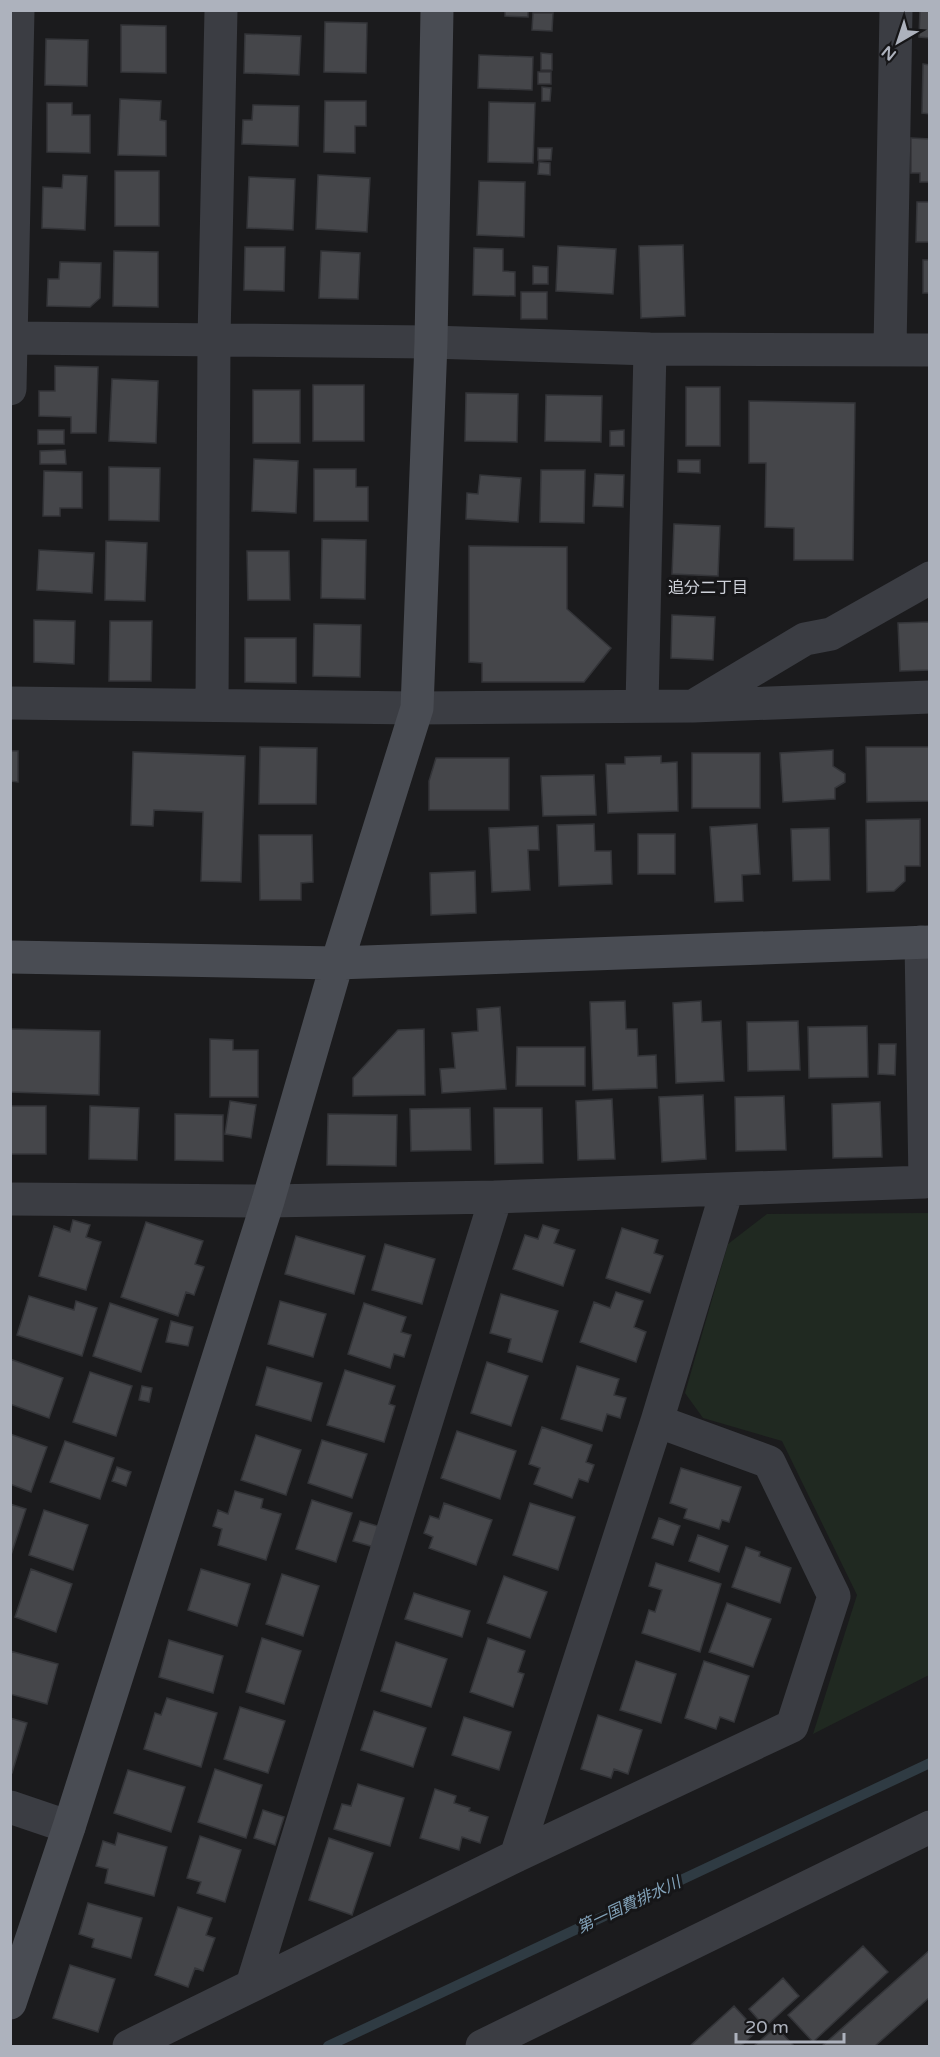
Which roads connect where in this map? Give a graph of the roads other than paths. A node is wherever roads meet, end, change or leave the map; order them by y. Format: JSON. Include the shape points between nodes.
{"nodes":[{"id":1,"x":18,"y":10,"type":"edge"},
{"id":2,"x":221,"y":10,"type":"edge"},
{"id":3,"x":437,"y":10,"type":"edge"},
{"id":4,"x":896,"y":10,"type":"edge"},
{"id":5,"x":11,"y":338,"type":"edge"},
{"id":6,"x":214,"y":339,"type":"junction"},
{"id":7,"x":431,"y":342,"type":"junction"},
{"id":8,"x":650,"y":349,"type":"junction"},
{"id":9,"x":890,"y":350,"type":"junction"},
{"id":10,"x":930,"y":350,"type":"edge"},
{"id":11,"x":10,"y":389,"type":"edge"},
{"id":12,"x":930,"y":578,"type":"edge"},
{"id":13,"x":930,"y":697,"type":"edge"},
{"id":14,"x":10,"y":703,"type":"edge"},
{"id":15,"x":212,"y":705,"type":"junction"},
{"id":16,"x":642,"y":706,"type":"junction"},
{"id":17,"x":693,"y":706,"type":"junction"},
{"id":18,"x":417,"y":708,"type":"junction"},
{"id":19,"x":926,"y":942,"type":"edge"},
{"id":20,"x":10,"y":957,"type":"edge"},
{"id":21,"x":337,"y":963,"type":"junction"},
{"id":22,"x":727,"y":1190,"type":"junction"},
{"id":23,"x":496,"y":1197,"type":"junction"},
{"id":24,"x":268,"y":1201,"type":"junction"},
{"id":25,"x":13,"y":1208,"type":"edge"},
{"id":26,"x":657,"y":1421,"type":"junction"},
{"id":27,"x":10,"y":1807,"type":"edge"},
{"id":28,"x":69,"y":1827,"type":"junction"},
{"id":29,"x":930,"y":1827,"type":"edge"},
{"id":30,"x":516,"y":1856,"type":"junction"},
{"id":31,"x":252,"y":1986,"type":"junction"},
{"id":32,"x":10,"y":2003,"type":"edge"},
{"id":33,"x":129,"y":2046,"type":"edge"},
{"id":34,"x":482,"y":2046,"type":"edge"}],
"edges":[{"from":1,"to":5,"type":"street"},
{"from":2,"to":6,"type":"street"},
{"from":3,"to":7,"type":"street"},
{"from":4,"to":9,"type":"street"},
{"from":5,"to":6,"type":"street"},
{"from":5,"to":11,"type":"street"},
{"from":6,"to":7,"type":"street"},
{"from":6,"to":15,"type":"street"},
{"from":7,"to":8,"type":"street"},
{"from":7,"to":18,"type":"street"},
{"from":8,"to":9,"type":"street"},
{"from":8,"to":16,"type":"street"},
{"from":9,"to":10,"type":"street"},
{"from":12,"to":17,"type":"street","via":[[831,634],[805,639]]},
{"from":13,"to":17,"type":"street"},
{"from":14,"to":15,"type":"street"},
{"from":15,"to":18,"type":"street"},
{"from":16,"to":17,"type":"street"},
{"from":16,"to":18,"type":"street"},
{"from":18,"to":21,"type":"street"},
{"from":19,"to":21,"type":"street"},
{"from":19,"to":22,"type":"street","via":[[925,1182]]},
{"from":20,"to":21,"type":"street"},
{"from":21,"to":24,"type":"street"},
{"from":22,"to":23,"type":"street"},
{"from":22,"to":26,"type":"street"},
{"from":23,"to":24,"type":"street"},
{"from":23,"to":31,"type":"street"},
{"from":24,"to":25,"type":"street"},
{"from":24,"to":28,"type":"street"},
{"from":26,"to":30,"type":"street"},
{"from":26,"to":30,"type":"street","via":[[769,1462],[834,1596],[792,1726]]},
{"from":27,"to":28,"type":"street"},
{"from":28,"to":32,"type":"street"},
{"from":29,"to":34,"type":"street"},
{"from":30,"to":31,"type":"street"},
{"from":31,"to":33,"type":"street"}]}
